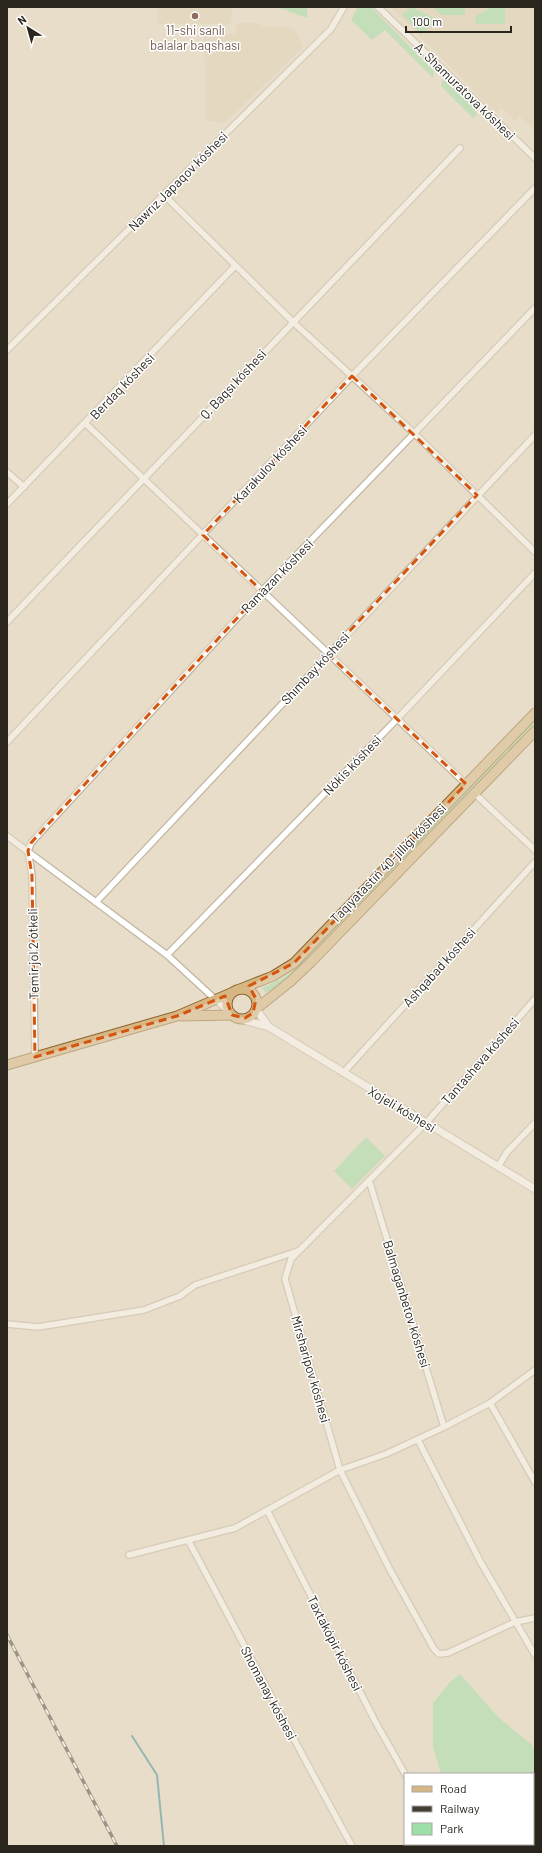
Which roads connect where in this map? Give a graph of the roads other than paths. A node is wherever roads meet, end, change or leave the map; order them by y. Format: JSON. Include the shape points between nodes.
{"nodes":[{"id":1,"x":344,"y":7,"type":"edge"},
{"id":2,"x":378,"y":7,"type":"edge"},
{"id":3,"x":460,"y":148,"type":"dead end"},
{"id":4,"x":535,"y":158,"type":"edge"},
{"id":5,"x":535,"y":188,"type":"edge"},
{"id":6,"x":164,"y":195,"type":"junction"},
{"id":7,"x":236,"y":266,"type":"junction"},
{"id":8,"x":535,"y":308,"type":"edge"},
{"id":9,"x":292,"y":321,"type":"junction"},
{"id":10,"x":7,"y":350,"type":"edge"},
{"id":11,"x":352,"y":376,"type":"junction"},
{"id":12,"x":86,"y":424,"type":"junction"},
{"id":13,"x":415,"y":434,"type":"junction"},
{"id":14,"x":535,"y":435,"type":"edge"},
{"id":15,"x":7,"y":472,"type":"edge"},
{"id":16,"x":144,"y":478,"type":"junction"},
{"id":17,"x":24,"y":487,"type":"junction"},
{"id":18,"x":477,"y":495,"type":"junction"},
{"id":19,"x":7,"y":504,"type":"edge"},
{"id":20,"x":203,"y":535,"type":"junction"},
{"id":21,"x":535,"y":552,"type":"edge"},
{"id":22,"x":535,"y":573,"type":"edge"},
{"id":23,"x":262,"y":591,"type":"junction"},
{"id":24,"x":7,"y":622,"type":"edge"},
{"id":25,"x":328,"y":654,"type":"junction"},
{"id":26,"x":535,"y":712,"type":"edge"},
{"id":27,"x":397,"y":719,"type":"junction"},
{"id":28,"x":535,"y":731,"type":"edge"},
{"id":29,"x":7,"y":742,"type":"edge"},
{"id":30,"x":466,"y":784,"type":"junction"},
{"id":31,"x":474,"y":793,"type":"junction"},
{"id":32,"x":7,"y":836,"type":"edge"},
{"id":33,"x":535,"y":850,"type":"edge"},
{"id":34,"x":28,"y":851,"type":"junction"},
{"id":35,"x":535,"y":862,"type":"edge"},
{"id":36,"x":96,"y":902,"type":"junction"},
{"id":37,"x":168,"y":955,"type":"junction"},
{"id":38,"x":240,"y":989,"type":"junction"},
{"id":39,"x":231,"y":993,"type":"junction"},
{"id":40,"x":535,"y":999,"type":"edge"},
{"id":41,"x":216,"y":1000,"type":"junction"},
{"id":42,"x":256,"y":1009,"type":"junction"},
{"id":43,"x":234,"y":1015,"type":"junction"},
{"id":44,"x":177,"y":1016,"type":"junction"},
{"id":45,"x":269,"y":1028,"type":"junction"},
{"id":46,"x":35,"y":1057,"type":"junction"},
{"id":47,"x":7,"y":1065,"type":"edge"},
{"id":48,"x":343,"y":1073,"type":"junction"},
{"id":49,"x":426,"y":1123,"type":"junction"},
{"id":50,"x":535,"y":1123,"type":"edge"},
{"id":51,"x":498,"y":1166,"type":"junction"},
{"id":52,"x":369,"y":1180,"type":"junction"},
{"id":53,"x":535,"y":1189,"type":"edge"},
{"id":54,"x":300,"y":1250,"type":"junction"},
{"id":55,"x":7,"y":1324,"type":"edge"},
{"id":56,"x":535,"y":1370,"type":"edge"},
{"id":57,"x":490,"y":1403,"type":"junction"},
{"id":58,"x":444,"y":1427,"type":"junction"},
{"id":59,"x":418,"y":1440,"type":"junction"},
{"id":60,"x":340,"y":1470,"type":"junction"},
{"id":61,"x":535,"y":1482,"type":"edge"},
{"id":62,"x":267,"y":1510,"type":"junction"},
{"id":63,"x":188,"y":1540,"type":"junction"},
{"id":64,"x":129,"y":1555,"type":"dead end"},
{"id":65,"x":535,"y":1618,"type":"edge"},
{"id":66,"x":515,"y":1622,"type":"junction"},
{"id":67,"x":535,"y":1655,"type":"edge"},
{"id":68,"x":404,"y":1773,"type":"edge"},
{"id":69,"x":352,"y":1846,"type":"edge"}],
"edges":[{"from":1,"to":6,"type":"street","name":"Nawrız Japaqov kóshesi","via":[[331,29]]},
{"from":2,"to":4,"type":"street","name":"A. Shamuratova kóshesi"},
{"from":3,"to":9,"type":"street","name":"Q. Baqsı kóshesi"},
{"from":5,"to":11,"type":"street","name":"Karakulov kóshesi"},
{"from":6,"to":7,"type":"street"},
{"from":6,"to":10,"type":"street","name":"Nawrız Japaqov kóshesi"},
{"from":7,"to":9,"type":"street"},
{"from":7,"to":12,"type":"street","name":"Berdaq kóshesi"},
{"from":8,"to":13,"type":"street","name":"Ramazan kóshesi"},
{"from":9,"to":11,"type":"street"},
{"from":9,"to":16,"type":"street","name":"Q. Baqsı kóshesi"},
{"from":11,"to":13,"type":"street"},
{"from":11,"to":20,"type":"street","name":"Karakulov kóshesi"},
{"from":12,"to":16,"type":"street"},
{"from":12,"to":17,"type":"street","name":"Berdaq kóshesi"},
{"from":13,"to":18,"type":"street"},
{"from":13,"to":23,"type":"street","name":"Ramazan kóshesi"},
{"from":14,"to":18,"type":"street","name":"Shımbay kóshesi"},
{"from":15,"to":17,"type":"street"},
{"from":16,"to":20,"type":"street"},
{"from":16,"to":24,"type":"street","name":"Q. Baqsı kóshesi"},
{"from":17,"to":19,"type":"street","name":"Berdaq kóshesi"},
{"from":18,"to":21,"type":"street"},
{"from":18,"to":25,"type":"street","name":"Shımbay kóshesi"},
{"from":20,"to":23,"type":"street"},
{"from":20,"to":29,"type":"street","name":"Karakulov kóshesi"},
{"from":22,"to":27,"type":"street","name":"Nókis kóshesi"},
{"from":23,"to":25,"type":"street"},
{"from":23,"to":34,"type":"street","name":"Ramazan kóshesi","via":[[31,843]]},
{"from":25,"to":27,"type":"street"},
{"from":25,"to":36,"type":"street","name":"Shımbay kóshesi"},
{"from":26,"to":30,"type":"main road","name":"Taqıyatastıń 40-jıllıǵı kóshesi"},
{"from":27,"to":30,"type":"street"},
{"from":27,"to":37,"type":"street","name":"Nókis kóshesi"},
{"from":28,"to":31,"type":"main road","name":"Taqıyatastıń 40-jıllıǵı kóshesi"},
{"from":30,"to":38,"type":"main road","name":"Taqıyatastıń 40-jıllıǵı kóshesi","via":[[294,963],[273,976]]},
{"from":31,"to":33,"type":"street"},
{"from":31,"to":42,"type":"main road","name":"Taqıyatastıń 40-jıllıǵı kóshesi","via":[[292,981]]},
{"from":32,"to":34,"type":"street"},
{"from":34,"to":36,"type":"street"},
{"from":34,"to":46,"type":"street","name":"Temir jol 2 ótkeli","via":[[32,875]]},
{"from":35,"to":48,"type":"street","name":"Ashqabad kóshesi"},
{"from":36,"to":37,"type":"street"},
{"from":37,"to":41,"type":"street"},
{"from":38,"to":39,"type":"main road"},
{"from":38,"to":42,"type":"main road","via":[[254,995]]},
{"from":39,"to":41,"type":"main road"},
{"from":39,"to":43,"type":"main road","via":[[226,1004]]},
{"from":40,"to":49,"type":"street","name":"Tantasheva kóshesi"},
{"from":41,"to":43,"type":"street"},
{"from":41,"to":44,"type":"main road"},
{"from":42,"to":43,"type":"main road","via":[[249,1016]]},
{"from":42,"to":45,"type":"street"},
{"from":43,"to":44,"type":"main road"},
{"from":43,"to":45,"type":"street"},
{"from":44,"to":46,"type":"main road"},
{"from":45,"to":48,"type":"street","name":"Xojeli kóshesi"},
{"from":46,"to":47,"type":"main road"},
{"from":48,"to":49,"type":"street","name":"Xojeli kóshesi"},
{"from":49,"to":51,"type":"street","name":"Xojeli kóshesi"},
{"from":49,"to":52,"type":"street","name":"Mirsharipov kóshesi"},
{"from":50,"to":51,"type":"street","via":[[507,1152]]},
{"from":51,"to":53,"type":"street","name":"Xojeli kóshesi"},
{"from":52,"to":54,"type":"street","name":"Mirsharipov kóshesi"},
{"from":52,"to":58,"type":"street","name":"Balmaganbetov kóshesi"},
{"from":54,"to":55,"type":"street","via":[[195,1285],[180,1296],[144,1310],[38,1327]]},
{"from":54,"to":60,"type":"street","name":"Mirsharipov kóshesi","via":[[291,1259],[285,1279]]},
{"from":56,"to":57,"type":"street"},
{"from":57,"to":58,"type":"street"},
{"from":57,"to":61,"type":"street"},
{"from":58,"to":59,"type":"street"},
{"from":59,"to":60,"type":"street"},
{"from":59,"to":66,"type":"street","via":[[480,1561]]},
{"from":60,"to":62,"type":"street"},
{"from":60,"to":66,"type":"street","name":"Mirsharipov kóshesi","via":[[389,1568],[439,1654],[448,1653]]},
{"from":62,"to":63,"type":"street","via":[[235,1528]]},
{"from":62,"to":68,"type":"street","name":"Taxtakópir kóshesi","via":[[375,1721]]},
{"from":63,"to":64,"type":"street"},
{"from":63,"to":69,"type":"street","name":"Shomanay kóshesi","via":[[290,1735]]},
{"from":65,"to":66,"type":"street"},
{"from":66,"to":67,"type":"street"}]}
